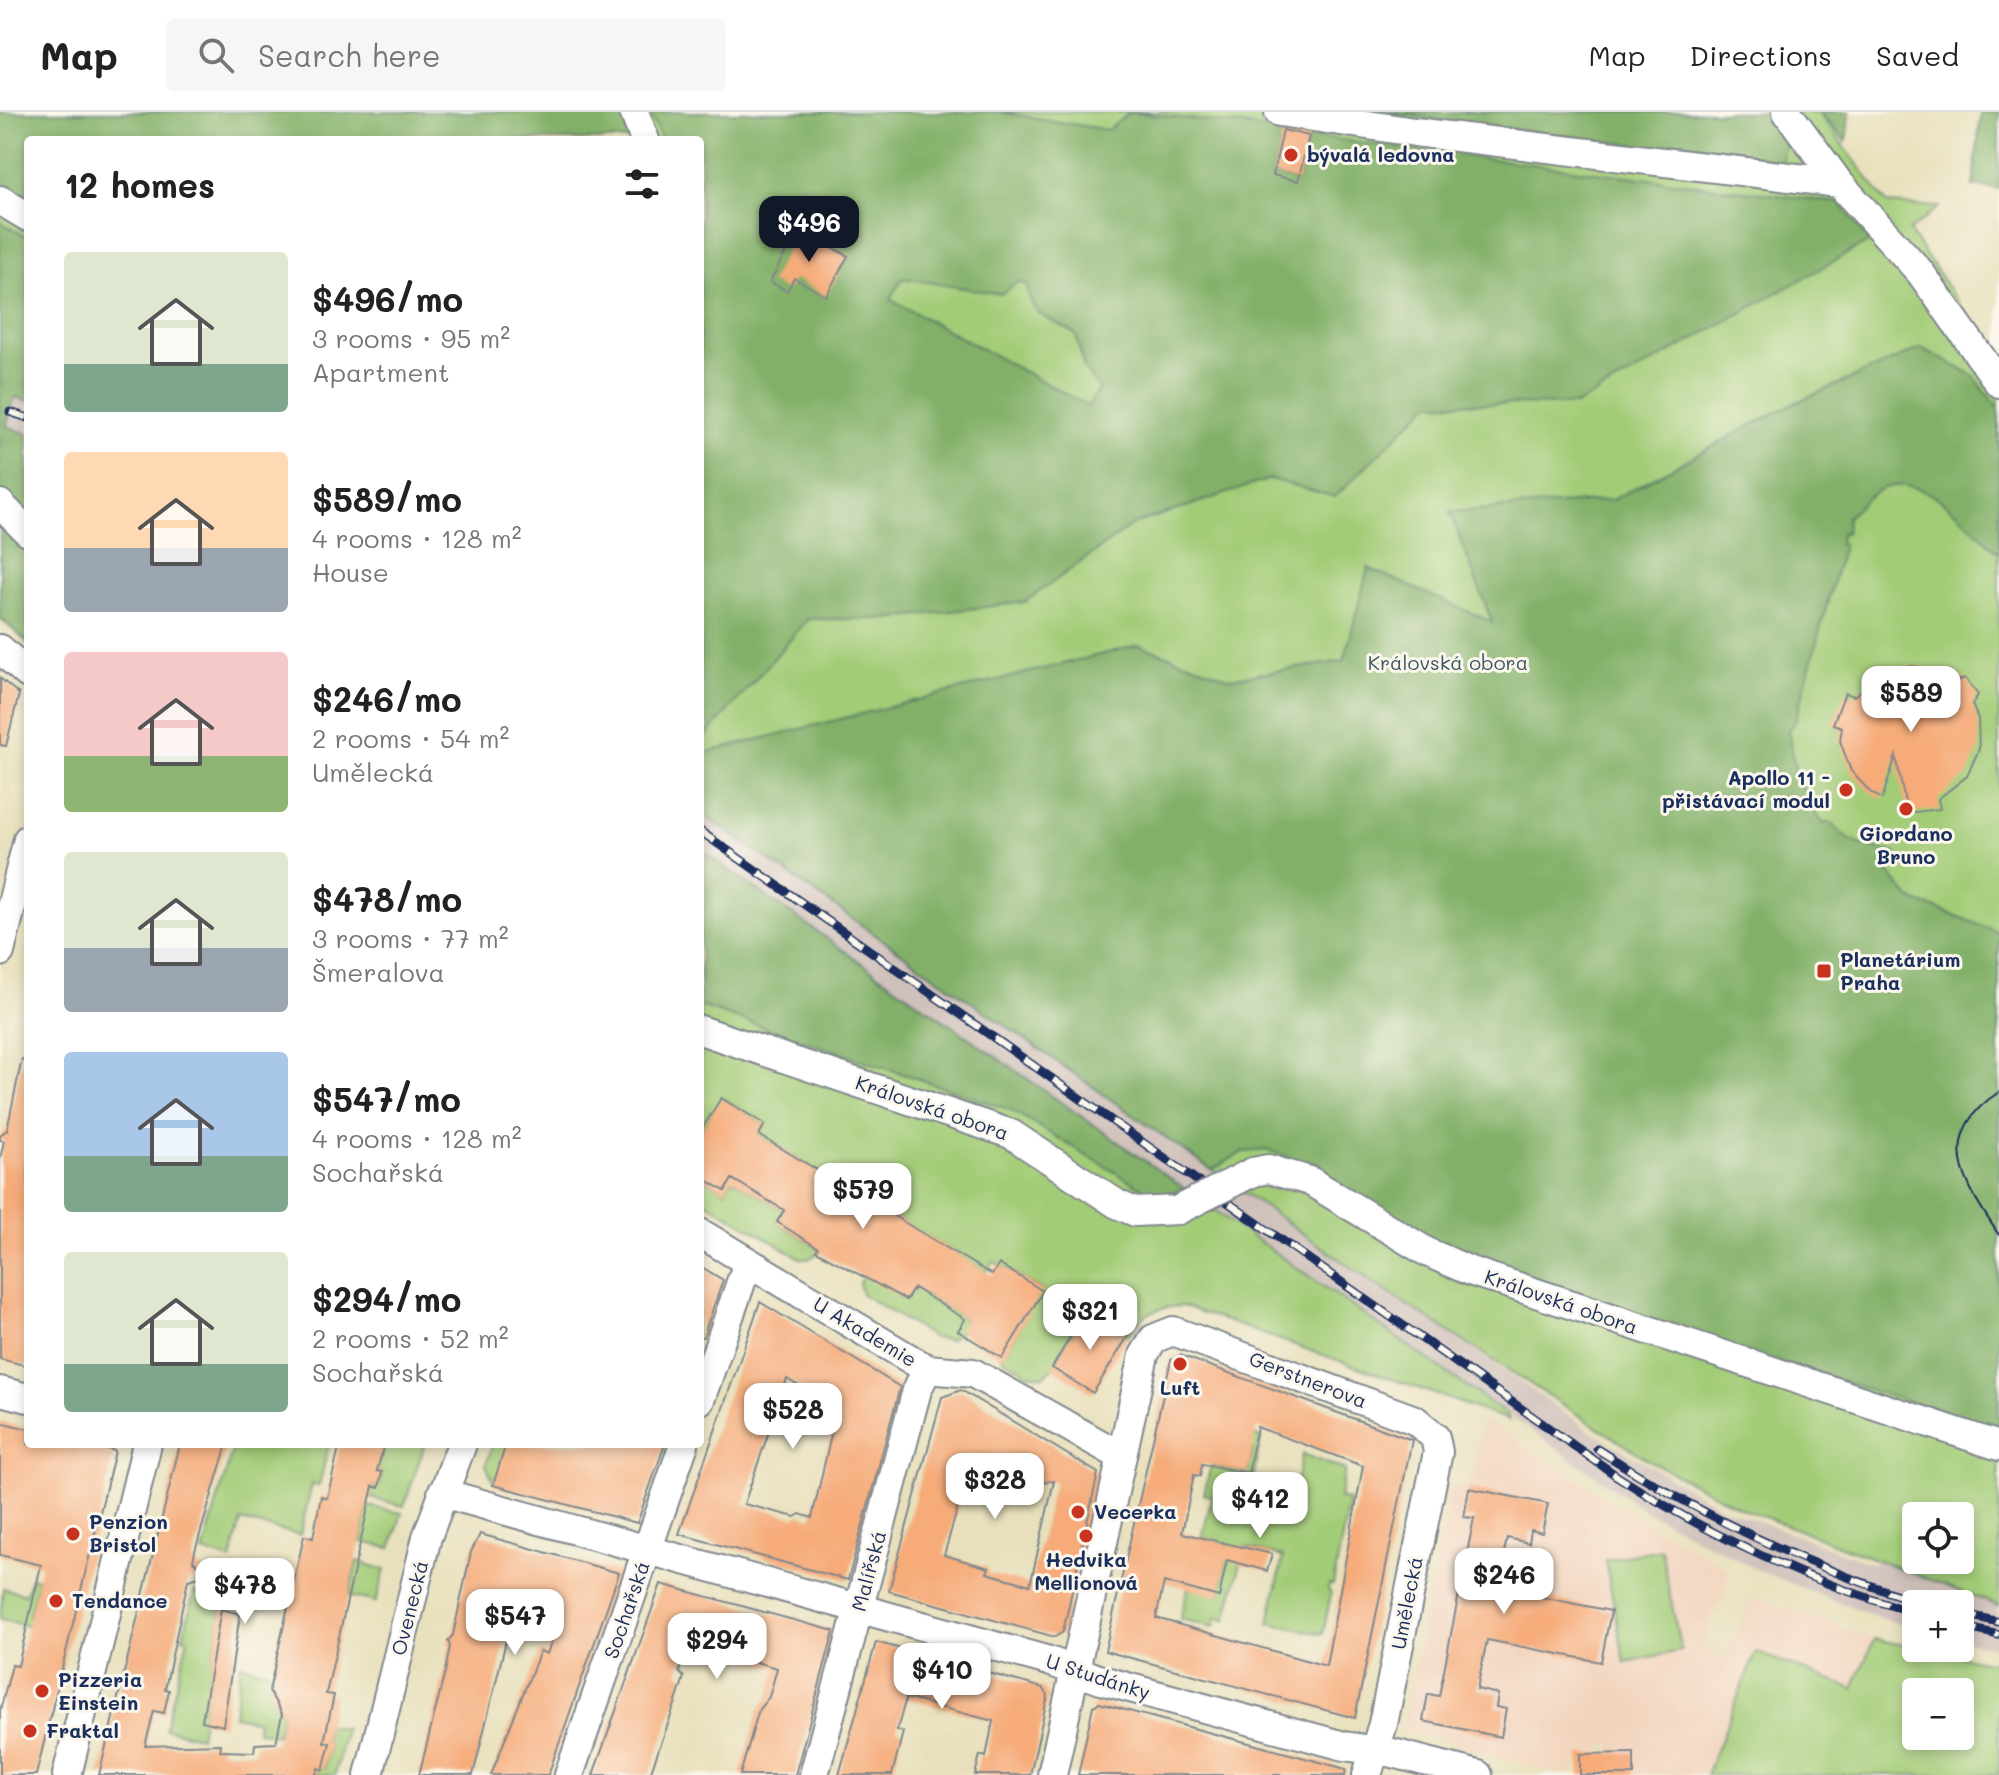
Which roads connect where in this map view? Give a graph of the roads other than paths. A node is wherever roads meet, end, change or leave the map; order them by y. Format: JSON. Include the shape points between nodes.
{"nodes":[{"id":1,"x":634,"y":112,"type":"edge"},
{"id":2,"x":1279,"y":112,"type":"edge"},
{"id":3,"x":1787,"y":112,"type":"edge"},
{"id":4,"x":643,"y":136,"type":"edge"},
{"id":5,"x":1839,"y":183,"type":"junction"},
{"id":6,"x":0,"y":200,"type":"edge"},
{"id":7,"x":24,"y":215,"type":"edge"},
{"id":8,"x":1999,"y":383,"type":"edge"},
{"id":9,"x":0,"y":504,"type":"edge"},
{"id":10,"x":24,"y":528,"type":"edge"},
{"id":11,"x":0,"y":649,"type":"edge"},
{"id":12,"x":24,"y":670,"type":"edge"},
{"id":13,"x":24,"y":855,"type":"edge"},
{"id":14,"x":0,"y":952,"type":"edge"},
{"id":15,"x":704,"y":1031,"type":"edge"},
{"id":16,"x":704,"y":1235,"type":"edge"},
{"id":17,"x":748,"y":1262,"type":"junction"},
{"id":18,"x":927,"y":1369,"type":"junction"},
{"id":19,"x":704,"y":1388,"type":"edge"},
{"id":20,"x":0,"y":1391,"type":"edge"},
{"id":21,"x":24,"y":1397,"type":"edge"},
{"id":22,"x":1432,"y":1431,"type":"joint"},
{"id":23,"x":1999,"y":1446,"type":"edge"},
{"id":24,"x":146,"y":1448,"type":"edge"},
{"id":25,"x":460,"y":1448,"type":"edge"},
{"id":26,"x":683,"y":1448,"type":"edge"},
{"id":27,"x":1121,"y":1456,"type":"junction"},
{"id":28,"x":442,"y":1493,"type":"junction"},
{"id":29,"x":648,"y":1550,"type":"junction"},
{"id":30,"x":859,"y":1608,"type":"junction"},
{"id":31,"x":1074,"y":1670,"type":"junction"},
{"id":32,"x":1370,"y":1763,"type":"edge"},
{"id":33,"x":67,"y":1775,"type":"edge"},
{"id":34,"x":369,"y":1775,"type":"edge"},
{"id":35,"x":569,"y":1775,"type":"edge"},
{"id":36,"x":814,"y":1775,"type":"edge"},
{"id":37,"x":1052,"y":1775,"type":"edge"},
{"id":38,"x":1478,"y":1775,"type":"edge"}],
"edges":[{"from":1,"to":4,"type":"street"},
{"from":2,"to":5,"type":"street"},
{"from":3,"to":5,"type":"street"},
{"from":5,"to":8,"type":"street","via":[[1920,272]]},
{"from":6,"to":7,"type":"street"},
{"from":9,"to":10,"type":"street"},
{"from":11,"to":12,"type":"street"},
{"from":13,"to":14,"type":"street"},
{"from":15,"to":23,"type":"street","name":"Královská obora","bridge":true,"via":[[1011,1134],[1135,1212],[1178,1210],[1253,1172],[1268,1169],[1303,1177],[1427,1252],[1470,1271]]},
{"from":16,"to":17,"type":"street","name":"U Akademie"},
{"from":17,"to":18,"type":"street","name":"U Akademie"},
{"from":17,"to":19,"type":"street"},
{"from":18,"to":27,"type":"street","name":"U Akademie","via":[[973,1373]]},
{"from":18,"to":30,"type":"street","name":"Malířská"},
{"from":20,"to":21,"type":"street"},
{"from":22,"to":27,"type":"street","name":"Gerstnerova","via":[[1415,1420],[1183,1333],[1165,1332],[1148,1345]]},
{"from":22,"to":32,"type":"street","name":"Umělecká","via":[[1438,1452],[1383,1724]]},
{"from":24,"to":33,"type":"street"},
{"from":25,"to":28,"type":"street","name":"Ovenecká"},
{"from":26,"to":29,"type":"street","name":"Sochařská"},
{"from":27,"to":31,"type":"street"},
{"from":28,"to":29,"type":"street","name":"U Studánky"},
{"from":28,"to":34,"type":"street","name":"Ovenecká"},
{"from":29,"to":30,"type":"street","name":"U Studánky"},
{"from":29,"to":35,"type":"street","name":"Sochařská"},
{"from":30,"to":31,"type":"street","name":"U Studánky"},
{"from":30,"to":36,"type":"street","name":"Malířská"},
{"from":31,"to":32,"type":"street","name":"U Studánky","via":[[1344,1746]]},
{"from":31,"to":37,"type":"street"},
{"from":32,"to":38,"type":"street","name":"U Studánky"}]}
